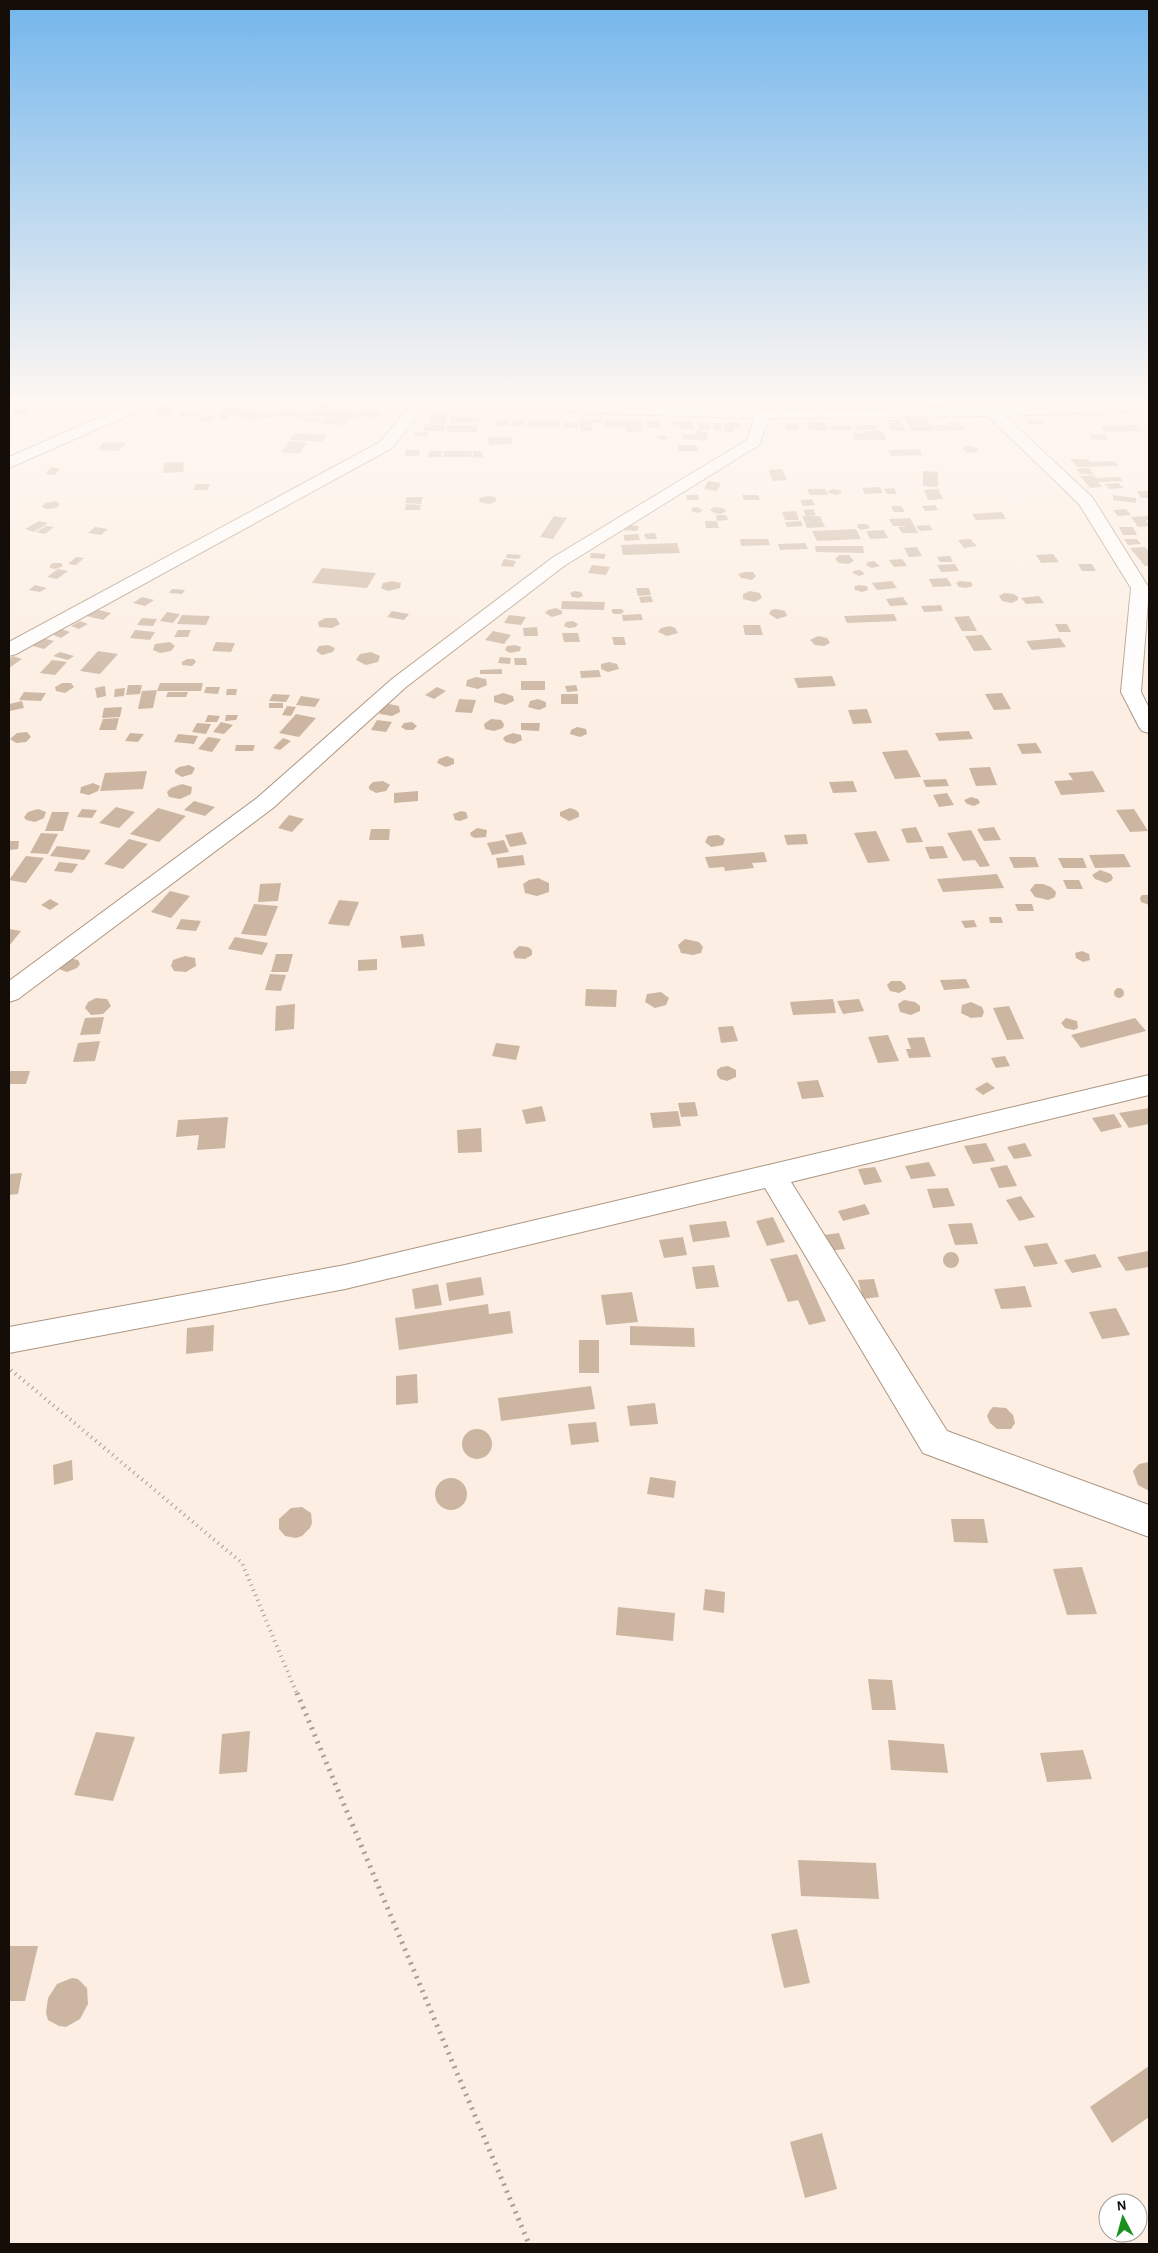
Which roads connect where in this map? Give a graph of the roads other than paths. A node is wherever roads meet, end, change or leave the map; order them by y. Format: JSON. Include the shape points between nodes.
{"nodes":[{"id":1,"x":277,"y":504,"type":"edge"},
{"id":2,"x":653,"y":504,"type":"edge"},
{"id":3,"x":1088,"y":504,"type":"edge"},
{"id":4,"x":9,"y":650,"type":"edge"},
{"id":5,"x":1149,"y":727,"type":"edge"},
{"id":6,"x":9,"y":993,"type":"edge"},
{"id":7,"x":1149,"y":1085,"type":"edge"},
{"id":8,"x":772,"y":1175,"type":"junction"},
{"id":9,"x":9,"y":1340,"type":"edge"},
{"id":10,"x":1149,"y":1521,"type":"edge"}],
"edges":[{"from":1,"to":4,"type":"street"},
{"from":2,"to":6,"type":"street","via":[[558,562],[399,683],[265,803]]},
{"from":3,"to":5,"type":"street","via":[[1140,588],[1131,692]]},
{"from":7,"to":8,"type":"street"},
{"from":8,"to":9,"type":"street","via":[[345,1277]]},
{"from":8,"to":10,"type":"street","via":[[935,1442]]}]}
